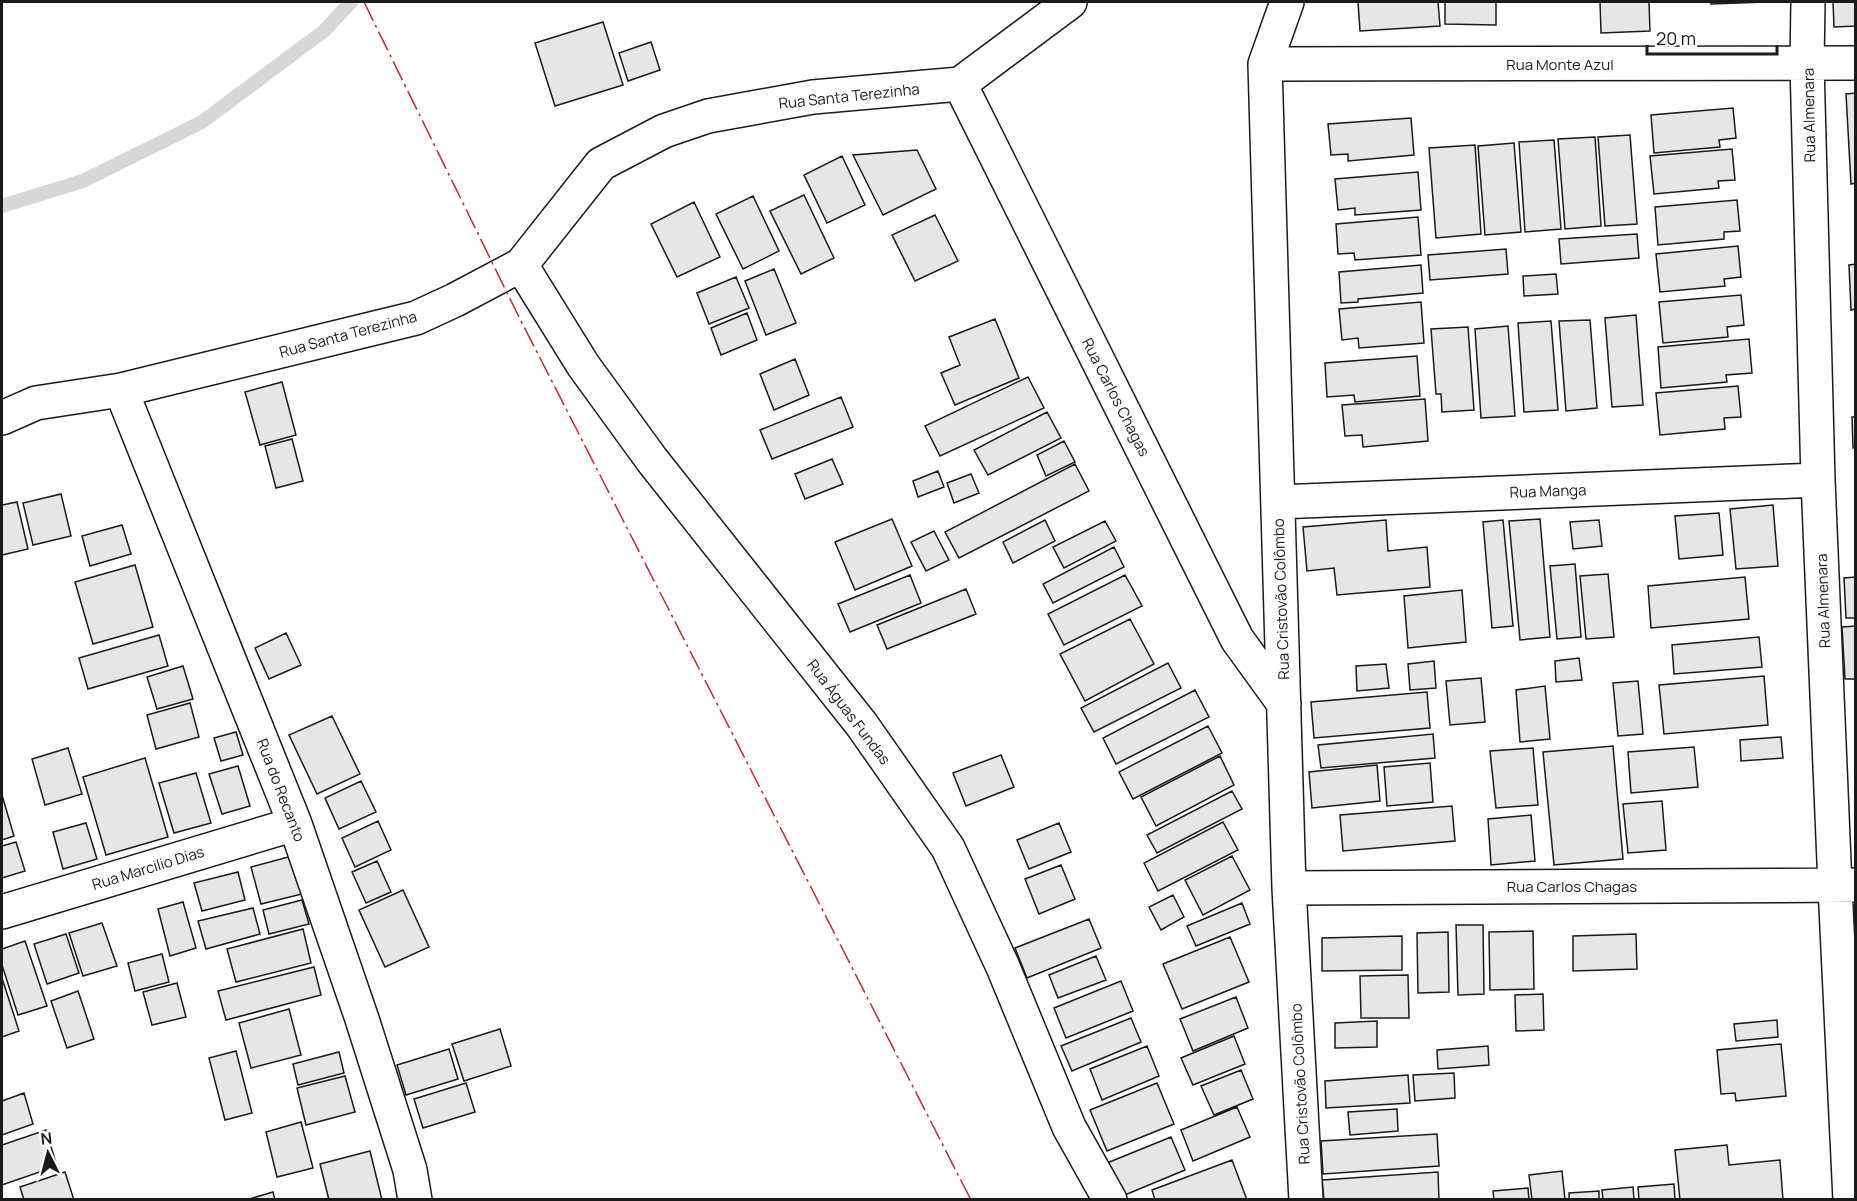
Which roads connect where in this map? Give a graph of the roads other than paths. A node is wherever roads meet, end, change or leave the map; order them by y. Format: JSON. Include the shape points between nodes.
{"nodes":[{"id":1,"x":1070,"y":2,"type":"edge"},
{"id":2,"x":1287,"y":2,"type":"edge"},
{"id":3,"x":1808,"y":2,"type":"edge"},
{"id":4,"x":1856,"y":63,"type":"edge"},
{"id":5,"x":1265,"y":64,"type":"junction"},
{"id":6,"x":1807,"y":64,"type":"junction"},
{"id":7,"x":960,"y":84,"type":"junction"},
{"id":8,"x":521,"y":265,"type":"junction"},
{"id":9,"x":122,"y":390,"type":"junction"},
{"id":10,"x":2,"y":418,"type":"edge"},
{"id":11,"x":1818,"y":480,"type":"junction"},
{"id":12,"x":1278,"y":502,"type":"junction"},
{"id":13,"x":1284,"y":704,"type":"junction"},
{"id":14,"x":295,"y":824,"type":"junction"},
{"id":15,"x":1845,"y":886,"type":"edge"},
{"id":16,"x":1289,"y":888,"type":"junction"},
{"id":17,"x":2,"y":912,"type":"edge"},
{"id":18,"x":415,"y":1200,"type":"edge"},
{"id":19,"x":1110,"y":1200,"type":"edge"},
{"id":20,"x":1306,"y":1200,"type":"edge"},
{"id":21,"x":1851,"y":1200,"type":"edge"}],
"edges":[{"from":1,"to":7,"type":"street"},
{"from":2,"to":5,"type":"street","name":"Rua Cristovão Colômbo"},
{"from":3,"to":6,"type":"street","name":"Rua Almenara"},
{"from":4,"to":6,"type":"street","name":"Rua Monte Azul"},
{"from":5,"to":6,"type":"street","name":"Rua Monte Azul"},
{"from":5,"to":12,"type":"street","name":"Rua Cristovão Colômbo"},
{"from":6,"to":11,"type":"street","name":"Rua Almenara"},
{"from":7,"to":8,"type":"street","name":"Rua Santa Terezinha","via":[[813,97],[708,116],[664,131],[601,164]]},
{"from":7,"to":13,"type":"street","name":"Rua Carlos Chagas","via":[[1237,639]]},
{"from":8,"to":9,"type":"street","name":"Rua Santa Terezinha","via":[[416,318]]},
{"from":8,"to":19,"type":"street","name":"Rua Águas Fundas","via":[[583,365],[652,460],[862,725],[948,848],[1003,967],[1069,1127]]},
{"from":9,"to":10,"type":"street","name":"Rua Santa Terezinha","via":[[36,403]]},
{"from":9,"to":14,"type":"street","name":"Rua do Recanto"},
{"from":11,"to":12,"type":"street","name":"Rua Manga"},
{"from":11,"to":15,"type":"street","name":"Rua Almenara"},
{"from":12,"to":13,"type":"street","name":"Rua Cristovão Colômbo"},
{"from":13,"to":16,"type":"street","name":"Rua Cristovão Colômbo"},
{"from":14,"to":17,"type":"street","name":"Rua Marcilio Dias"},
{"from":14,"to":18,"type":"street","name":"Rua do Recanto","via":[[410,1170]]},
{"from":15,"to":16,"type":"street","name":"Rua Carlos Chagas"},
{"from":15,"to":21,"type":"street","name":"Rua Almenara"},
{"from":16,"to":20,"type":"street","name":"Rua Cristovão Colômbo"}]}
